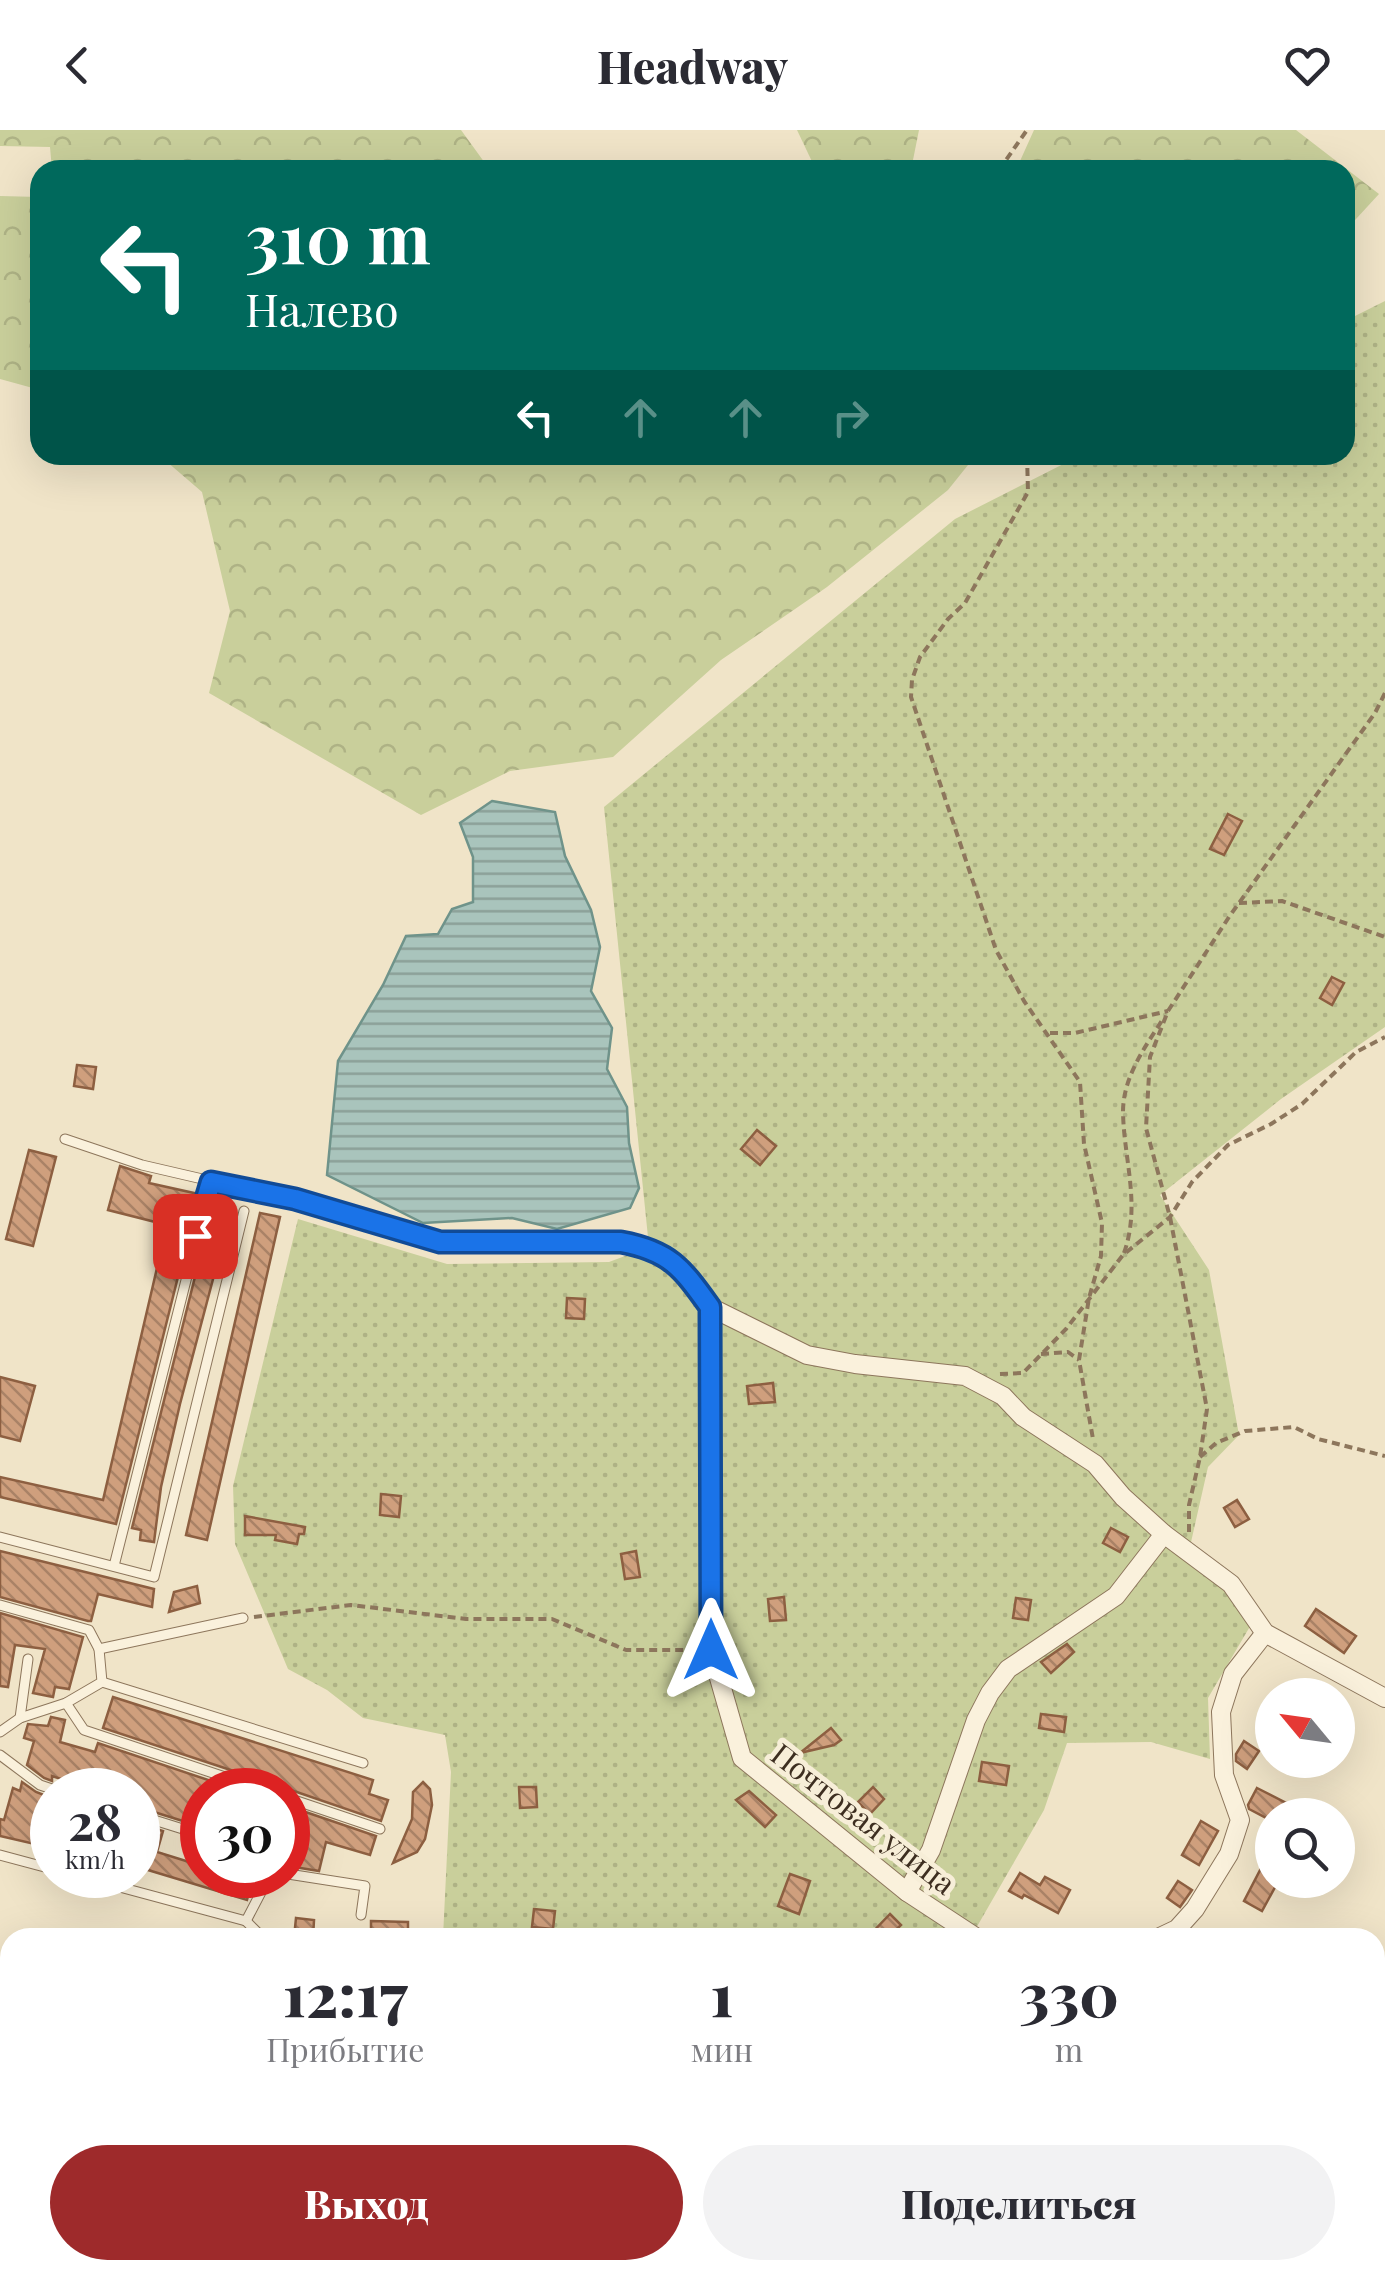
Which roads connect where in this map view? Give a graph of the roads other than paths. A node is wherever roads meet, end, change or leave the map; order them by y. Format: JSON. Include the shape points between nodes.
{"nodes":[{"id":1,"x":64,"y":1140,"type":"dead end"},
{"id":2,"x":211,"y":1182,"type":"junction"},
{"id":3,"x":244,"y":1211,"type":"dead end"},
{"id":4,"x":710,"y":1307,"type":"junction"},
{"id":5,"x":1164,"y":1534,"type":"junction"},
{"id":6,"x":0,"y":1537,"type":"edge"},
{"id":7,"x":114,"y":1566,"type":"junction"},
{"id":8,"x":0,"y":1606,"type":"edge"},
{"id":9,"x":243,"y":1618,"type":"road end"},
{"id":10,"x":1265,"y":1633,"type":"junction"},
{"id":11,"x":99,"y":1649,"type":"junction"},
{"id":12,"x":28,"y":1659,"type":"dead end"},
{"id":13,"x":102,"y":1682,"type":"junction"},
{"id":14,"x":1385,"y":1698,"type":"edge"},
{"id":15,"x":66,"y":1703,"type":"junction"},
{"id":16,"x":20,"y":1718,"type":"junction"},
{"id":17,"x":0,"y":1732,"type":"edge"},
{"id":18,"x":0,"y":1755,"type":"edge"},
{"id":19,"x":363,"y":1764,"type":"dead end"},
{"id":20,"x":198,"y":1768,"type":"edge"},
{"id":21,"x":30,"y":1778,"type":"edge"},
{"id":22,"x":310,"y":1805,"type":"edge"},
{"id":23,"x":380,"y":1829,"type":"dead end"},
{"id":24,"x":0,"y":1855,"type":"edge"},
{"id":25,"x":30,"y":1863,"type":"edge"},
{"id":26,"x":310,"y":1877,"type":"edge"},
{"id":27,"x":906,"y":1892,"type":"junction"},
{"id":28,"x":160,"y":1898,"type":"edge"},
{"id":29,"x":258,"y":1898,"type":"edge"},
{"id":30,"x":361,"y":1915,"type":"dead end"},
{"id":31,"x":246,"y":1921,"type":"junction"},
{"id":32,"x":253,"y":1928,"type":"edge"},
{"id":33,"x":962,"y":1928,"type":"edge"},
{"id":34,"x":1186,"y":1928,"type":"edge"}],
"edges":[{"from":1,"to":2,"type":"lane"},
{"from":2,"to":4,"type":"street","via":[[440,1242],[649,1247],[679,1264]]},
{"from":2,"to":7,"type":"lane"},
{"from":3,"to":7,"type":"lane","via":[[154,1577]]},
{"from":4,"to":5,"type":"street","via":[[807,1355],[965,1376],[1095,1464]]},
{"from":4,"to":27,"type":"street","name":"Почтовая улица","via":[[711,1650],[742,1758]]},
{"from":5,"to":10,"type":"street","via":[[1231,1584]]},
{"from":5,"to":27,"type":"street","via":[[1116,1596],[1008,1670],[990,1693],[931,1850]]},
{"from":6,"to":7,"type":"lane"},
{"from":8,"to":11,"type":"lane","via":[[90,1630]]},
{"from":9,"to":11,"type":"lane"},
{"from":10,"to":14,"type":"street"},
{"from":10,"to":34,"type":"street","via":[[1233,1674],[1221,1712],[1224,1775],[1240,1820],[1229,1854]]},
{"from":11,"to":13,"type":"lane"},
{"from":12,"to":16,"type":"lane"},
{"from":13,"to":15,"type":"lane"},
{"from":13,"to":19,"type":"lane"},
{"from":15,"to":16,"type":"lane"},
{"from":15,"to":20,"type":"lane","via":[[84,1730]]},
{"from":16,"to":17,"type":"lane"},
{"from":18,"to":21,"type":"lane"},
{"from":22,"to":23,"type":"lane"},
{"from":24,"to":25,"type":"lane"},
{"from":26,"to":30,"type":"lane","via":[[364,1886]]},
{"from":27,"to":33,"type":"street","name":"Почтовая улица"},
{"from":28,"to":31,"type":"lane"},
{"from":29,"to":31,"type":"lane"},
{"from":31,"to":32,"type":"lane"}]}
